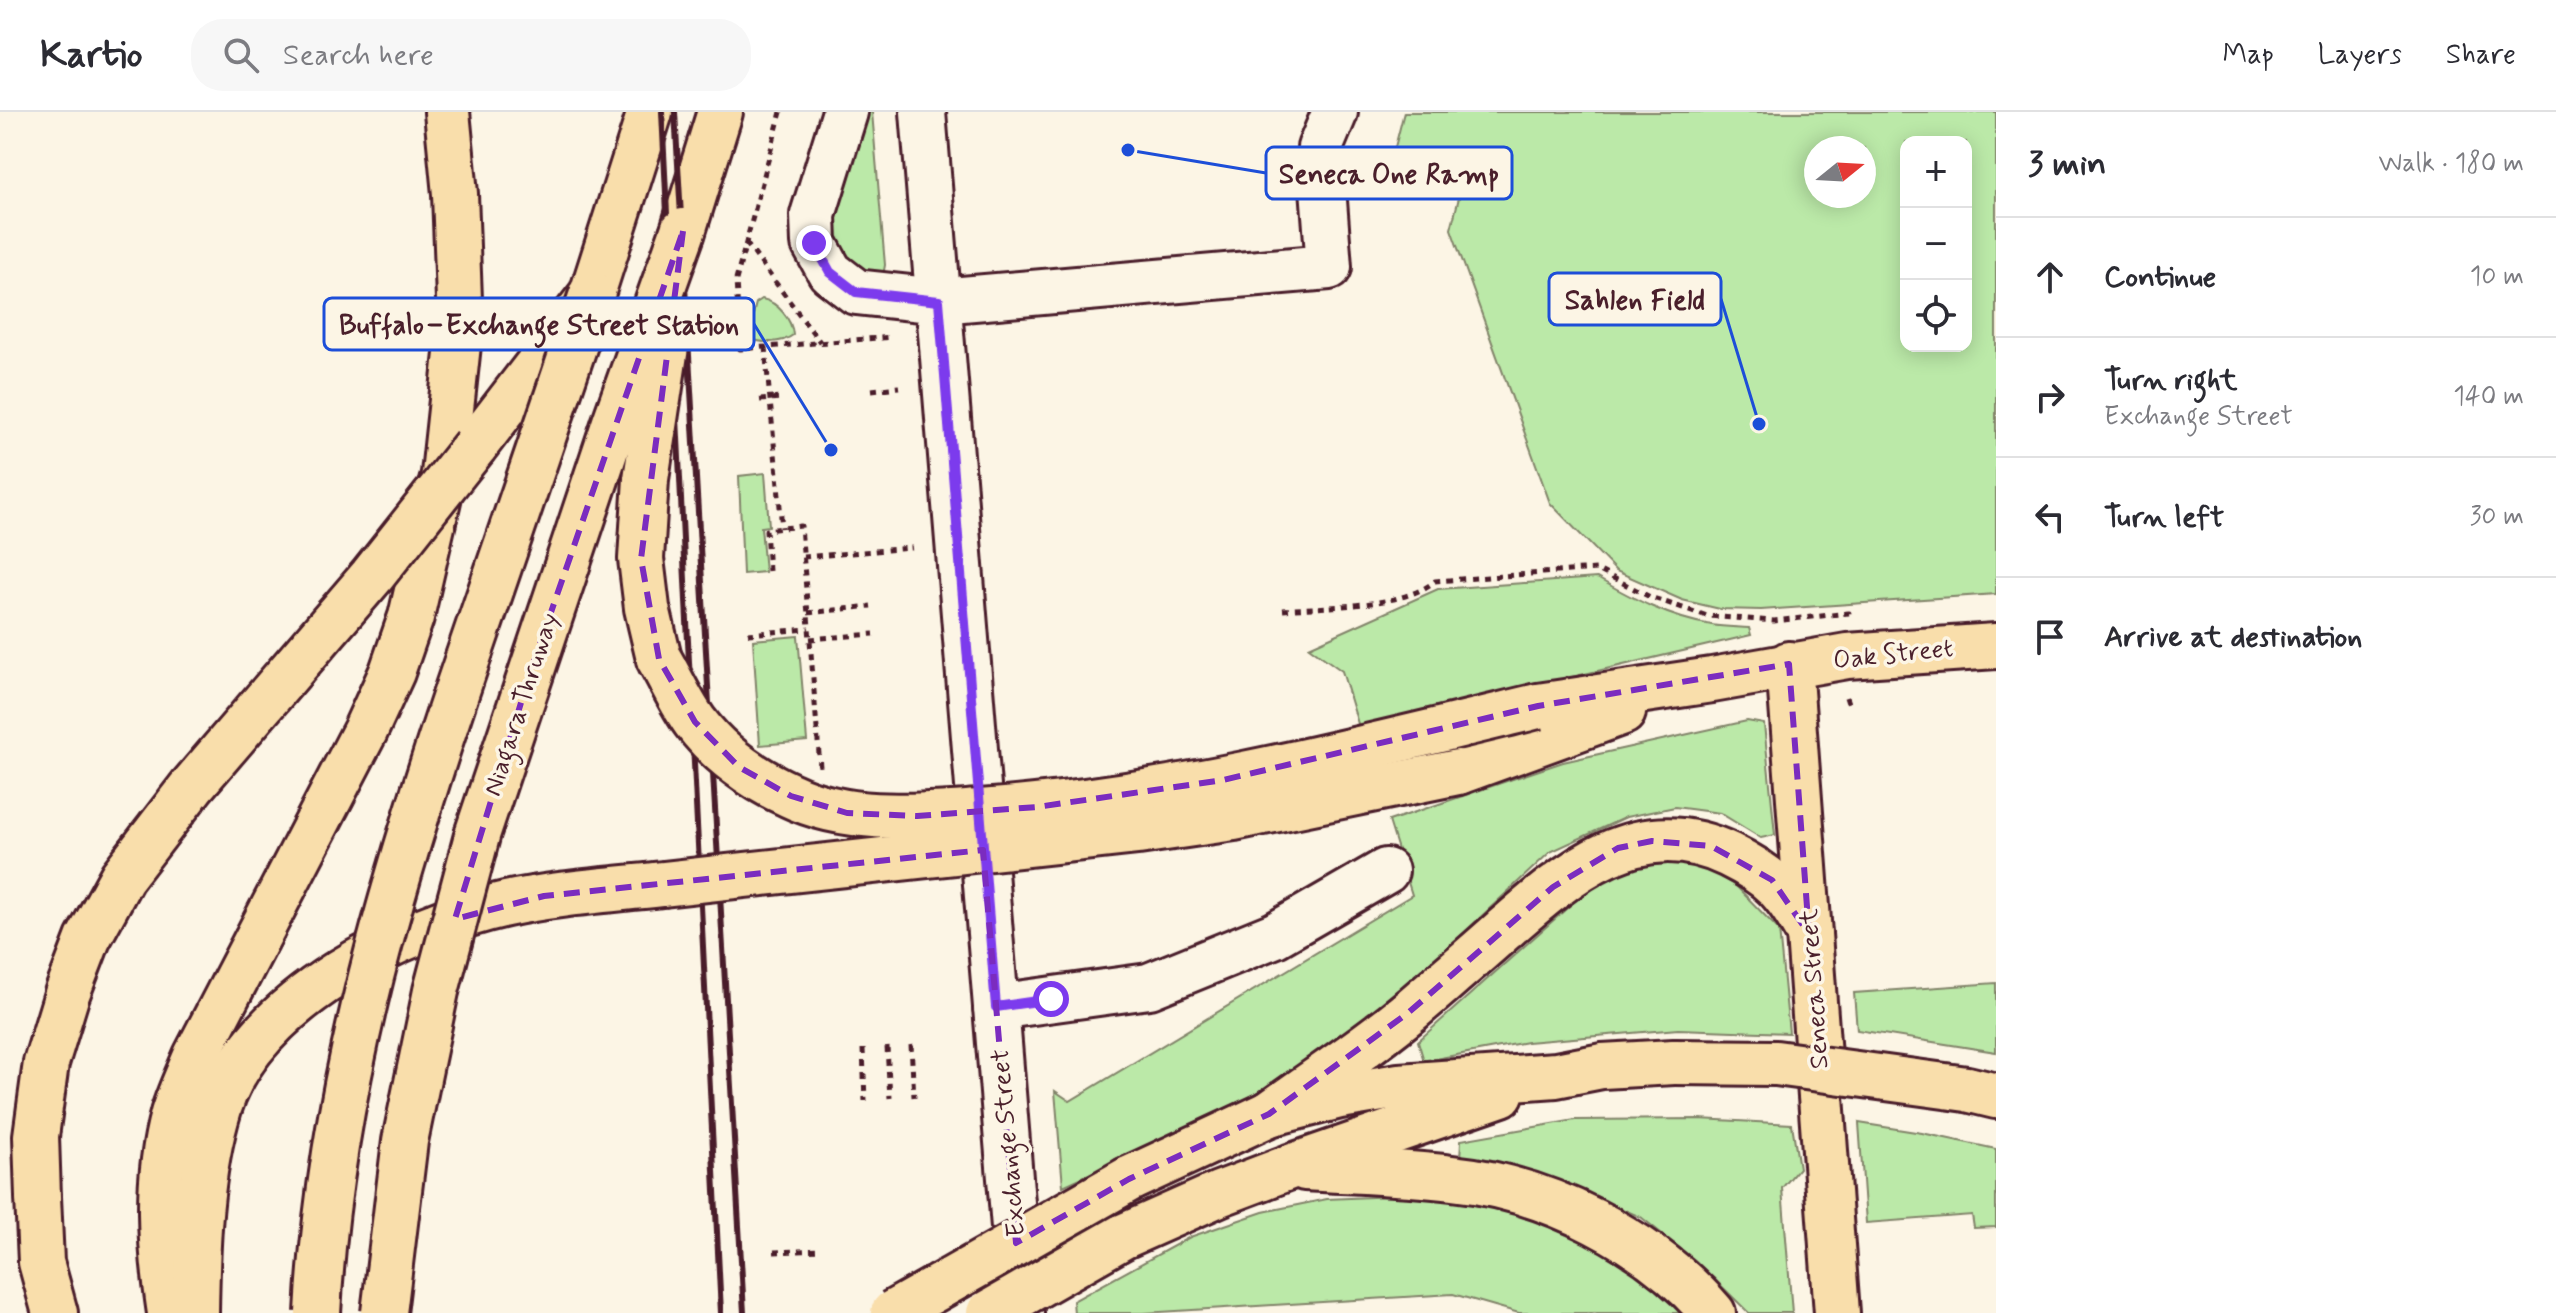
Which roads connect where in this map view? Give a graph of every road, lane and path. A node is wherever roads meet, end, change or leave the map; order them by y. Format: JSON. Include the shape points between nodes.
{"nodes":[{"id":1,"x":447,"y":112,"type":"edge"},
{"id":2,"x":650,"y":112,"type":"edge"},
{"id":3,"x":720,"y":112,"type":"edge"},
{"id":4,"x":781,"y":112,"type":"edge"},
{"id":5,"x":845,"y":112,"type":"edge"},
{"id":6,"x":923,"y":112,"type":"edge"},
{"id":7,"x":1335,"y":112,"type":"edge"},
{"id":8,"x":683,"y":231,"type":"junction"},
{"id":9,"x":746,"y":243,"type":"junction"},
{"id":10,"x":592,"y":294,"type":"junction"},
{"id":11,"x":939,"y":301,"type":"junction"},
{"id":12,"x":895,"y":337,"type":"dead end"},
{"id":13,"x":820,"y":342,"type":"junction"},
{"id":14,"x":765,"y":347,"type":"junction"},
{"id":15,"x":899,"y":387,"type":"dead end"},
{"id":16,"x":872,"y":390,"type":"dead end"},
{"id":17,"x":781,"y":398,"type":"dead end"},
{"id":18,"x":770,"y":399,"type":"junction"},
{"id":19,"x":760,"y":400,"type":"dead end"},
{"id":20,"x":782,"y":528,"type":"junction"},
{"id":21,"x":912,"y":548,"type":"dead end"},
{"id":22,"x":803,"y":557,"type":"junction"},
{"id":23,"x":769,"y":571,"type":"dead end"},
{"id":24,"x":871,"y":606,"type":"dead end"},
{"id":25,"x":1283,"y":610,"type":"dead end"},
{"id":26,"x":808,"y":613,"type":"junction"},
{"id":27,"x":1849,"y":613,"type":"dead end"},
{"id":28,"x":809,"y":629,"type":"junction"},
{"id":29,"x":748,"y":634,"type":"dead end"},
{"id":30,"x":874,"y":634,"type":"dead end"},
{"id":31,"x":810,"y":639,"type":"junction"},
{"id":32,"x":1996,"y":646,"type":"edge"},
{"id":33,"x":1789,"y":664,"type":"junction"},
{"id":34,"x":1712,"y":680,"type":"junction"},
{"id":35,"x":1846,"y":697,"type":"dead end"},
{"id":36,"x":1849,"y":706,"type":"dead end"},
{"id":37,"x":820,"y":776,"type":"dead end"},
{"id":38,"x":1386,"y":871,"type":"dead end"},
{"id":39,"x":1809,"y":934,"type":"junction"},
{"id":40,"x":996,"y":1007,"type":"junction"},
{"id":41,"x":911,"y":1045,"type":"dead end"},
{"id":42,"x":887,"y":1047,"type":"dead end"},
{"id":43,"x":863,"y":1049,"type":"dead end"},
{"id":44,"x":1556,"y":1075,"type":"junction"},
{"id":45,"x":1982,"y":1092,"type":"edge"},
{"id":46,"x":914,"y":1097,"type":"dead end"},
{"id":47,"x":890,"y":1098,"type":"dead end"},
{"id":48,"x":865,"y":1101,"type":"dead end"},
{"id":49,"x":1269,"y":1114,"type":"junction"},
{"id":50,"x":1290,"y":1167,"type":"junction"},
{"id":51,"x":820,"y":1250,"type":"dead end"},
{"id":52,"x":774,"y":1252,"type":"dead end"},
{"id":53,"x":55,"y":1313,"type":"edge"},
{"id":54,"x":170,"y":1313,"type":"edge"},
{"id":55,"x":196,"y":1313,"type":"edge"},
{"id":56,"x":318,"y":1313,"type":"edge"},
{"id":57,"x":384,"y":1313,"type":"edge"},
{"id":58,"x":893,"y":1313,"type":"edge"},
{"id":59,"x":989,"y":1313,"type":"edge"},
{"id":60,"x":1021,"y":1313,"type":"edge"},
{"id":61,"x":1713,"y":1313,"type":"edge"},
{"id":62,"x":1837,"y":1313,"type":"edge"}],
"edges":[{"from":1,"to":54,"type":"main road","bridge":true,"via":[[460,326],[444,474],[411,617],[392,672],[196,1056],[174,1112],[163,1159],[160,1207]]},
{"from":2,"to":10,"type":"main road"},
{"from":3,"to":8,"type":"main road","name":"Niagara Thruway"},
{"from":4,"to":9,"type":"path"},
{"from":5,"to":11,"type":"street","via":[[813,215],[814,243],[830,272],[856,292]]},
{"from":6,"to":11,"type":"street","name":"Exchange Street"},
{"from":7,"to":11,"type":"street","via":[[1320,148],[1329,267]]},
{"from":8,"to":34,"type":"main road","bridge":true,"via":[[646,479],[641,559],[647,608],[659,659],[695,722],[739,767],[791,796],[847,813],[917,816],[1037,807],[1223,780],[1538,706]]},
{"from":8,"to":57,"type":"main road","name":"Niagara Thruway","bridge":true,"via":[[478,832],[436,991],[405,1141]]},
{"from":9,"to":13,"type":"path"},
{"from":9,"to":14,"type":"path","via":[[736,280],[740,349]]},
{"from":10,"to":53,"type":"main road","bridge":true,"via":[[372,576],[192,786],[122,877],[88,939],[46,1063],[36,1136],[41,1262]]},
{"from":10,"to":56,"type":"main road","bridge":true,"via":[[387,908],[331,1169]]},
{"from":11,"to":40,"type":"street","name":"Exchange Street"},
{"from":12,"to":13,"type":"path"},
{"from":13,"to":14,"type":"path"},
{"from":14,"to":18,"type":"path"},
{"from":15,"to":16,"type":"path"},
{"from":17,"to":18,"type":"path"},
{"from":18,"to":19,"type":"path"},
{"from":18,"to":20,"type":"path"},
{"from":20,"to":22,"type":"path","via":[[801,526]]},
{"from":20,"to":23,"type":"path","via":[[766,530]]},
{"from":21,"to":22,"type":"path"},
{"from":22,"to":26,"type":"path"},
{"from":24,"to":26,"type":"path"},
{"from":25,"to":27,"type":"path","via":[[1382,600],[1423,591],[1435,581],[1596,569],[1650,597],[1707,616],[1774,621]]},
{"from":26,"to":28,"type":"path"},
{"from":28,"to":29,"type":"path"},
{"from":28,"to":31,"type":"path"},
{"from":30,"to":31,"type":"path"},
{"from":31,"to":37,"type":"path"},
{"from":32,"to":33,"type":"main road","name":"Oak Street"},
{"from":33,"to":34,"type":"main road","name":"Oak Street"},
{"from":33,"to":39,"type":"main road","name":"Seneca Street"},
{"from":34,"to":55,"type":"main road","bridge":true,"via":[[1458,772],[1234,818],[544,896],[452,920],[329,977],[270,1025],[242,1061],[220,1106],[204,1172]]},
{"from":35,"to":36,"type":"path"},
{"from":38,"to":40,"type":"street","via":[[1275,935],[1149,986]]},
{"from":39,"to":49,"type":"main road","via":[[1772,880],[1711,846],[1652,841],[1618,848],[1553,887],[1408,1013]]},
{"from":39,"to":62,"type":"main road","name":"Seneca Street"},
{"from":40,"to":60,"type":"street","name":"Exchange Street"},
{"from":41,"to":46,"type":"path"},
{"from":42,"to":47,"type":"path"},
{"from":43,"to":48,"type":"path"},
{"from":44,"to":45,"type":"main road","bridge":true,"via":[[1674,1062],[1776,1063]]},
{"from":44,"to":49,"type":"main road","via":[[1377,1089]]},
{"from":44,"to":50,"type":"main road"},
{"from":49,"to":58,"type":"main road","bridge":true,"via":[[1129,1179]]},
{"from":50,"to":59,"type":"main road","bridge":true,"via":[[1122,1237]]},
{"from":50,"to":61,"type":"main road","via":[[1454,1178],[1518,1191],[1574,1212],[1637,1247],[1694,1291]]},
{"from":51,"to":52,"type":"path"}]}
